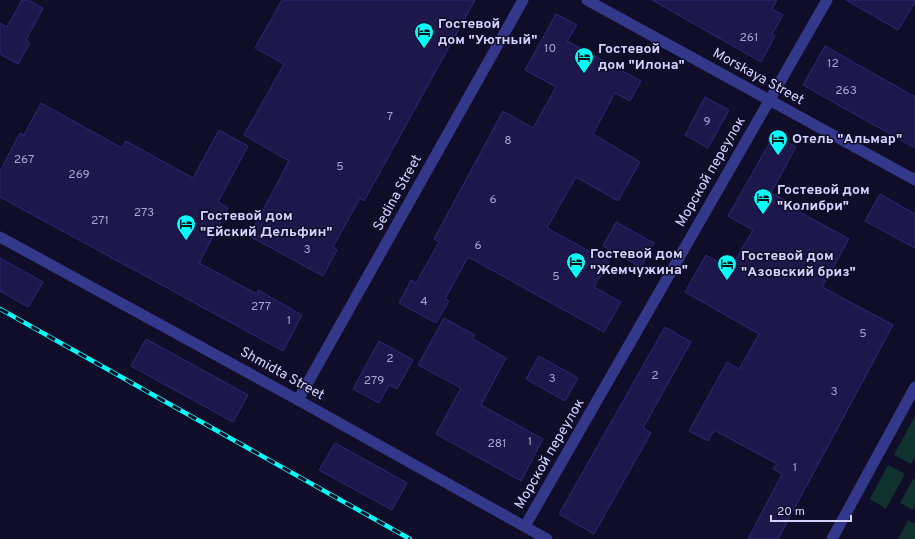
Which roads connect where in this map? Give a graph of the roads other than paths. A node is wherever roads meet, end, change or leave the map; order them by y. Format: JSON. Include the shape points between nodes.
{"nodes":[{"id":1,"x":523,"y":0,"type":"edge"},
{"id":2,"x":587,"y":0,"type":"edge"},
{"id":3,"x":827,"y":0,"type":"edge"},
{"id":4,"x":769,"y":100,"type":"junction"},
{"id":5,"x":915,"y":180,"type":"edge"},
{"id":6,"x":0,"y":238,"type":"edge"},
{"id":7,"x":915,"y":387,"type":"edge"},
{"id":8,"x":298,"y":400,"type":"junction"},
{"id":9,"x":526,"y":526,"type":"junction"},
{"id":10,"x":547,"y":539,"type":"edge"},
{"id":11,"x":832,"y":539,"type":"edge"}],
"edges":[{"from":1,"to":8,"type":"street","name":"Sedina Street"},
{"from":2,"to":4,"type":"street","name":"Morskaya Street"},
{"from":3,"to":4,"type":"street","name":"Морской переулок"},
{"from":4,"to":5,"type":"street","name":"Morskaya Street"},
{"from":4,"to":9,"type":"street","name":"Морской переулок"},
{"from":6,"to":8,"type":"street","name":"Shmidta Street"},
{"from":7,"to":11,"type":"street"},
{"from":8,"to":9,"type":"street","name":"Shmidta Street"},
{"from":9,"to":10,"type":"street","name":"Shmidta Street"}]}
